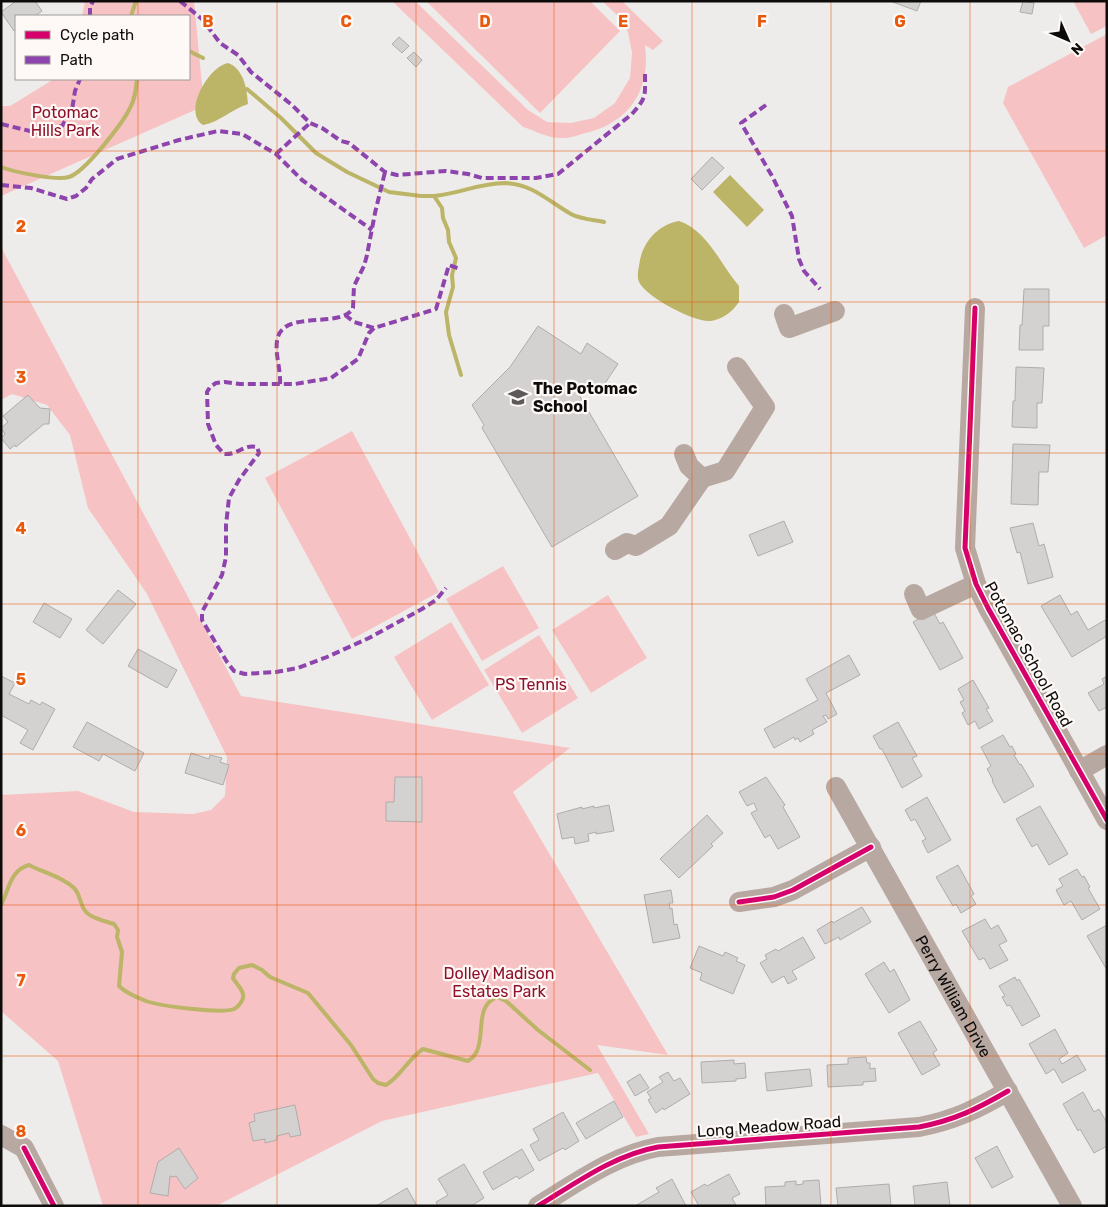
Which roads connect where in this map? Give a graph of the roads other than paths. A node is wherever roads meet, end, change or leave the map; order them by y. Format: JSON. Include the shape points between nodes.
{"nodes":[{"id":1,"x":975,"y":308,"type":"dead end"},
{"id":2,"x":835,"y":311,"type":"dead end"},
{"id":3,"x":784,"y":314,"type":"dead end"},
{"id":4,"x":737,"y":367,"type":"dead end"},
{"id":5,"x":684,"y":454,"type":"dead end"},
{"id":6,"x":702,"y":478,"type":"junction"},
{"id":7,"x":615,"y":550,"type":"dead end"},
{"id":8,"x":976,"y":584,"type":"junction"},
{"id":9,"x":914,"y":594,"type":"dead end"},
{"id":10,"x":1107,"y":755,"type":"edge"},
{"id":11,"x":1079,"y":771,"type":"junction"},
{"id":12,"x":836,"y":787,"type":"dead end"},
{"id":13,"x":1107,"y":820,"type":"edge"},
{"id":14,"x":871,"y":848,"type":"junction"},
{"id":15,"x":739,"y":902,"type":"dead end"},
{"id":16,"x":1008,"y":1091,"type":"junction"},
{"id":17,"x":1,"y":1135,"type":"edge"},
{"id":18,"x":54,"y":1206,"type":"edge"},
{"id":19,"x":538,"y":1206,"type":"edge"},
{"id":20,"x":1072,"y":1206,"type":"edge"}],
"edges":[{"from":1,"to":8,"type":"street","name":"Potomac School Road","via":[[965,548]]},
{"from":2,"to":3,"type":"street","via":[[789,328]]},
{"from":4,"to":6,"type":"street","via":[[765,407],[725,470]]},
{"from":5,"to":6,"type":"street","via":[[689,466]]},
{"from":6,"to":7,"type":"street","via":[[669,526],[636,546],[627,543]]},
{"from":8,"to":9,"type":"street","via":[[921,610]]},
{"from":8,"to":11,"type":"street","name":"Potomac School Road"},
{"from":10,"to":11,"type":"street"},
{"from":11,"to":13,"type":"street","name":"Potomac School Road"},
{"from":12,"to":14,"type":"street","name":"Perry William Drive"},
{"from":14,"to":15,"type":"street","via":[[774,898]]},
{"from":14,"to":16,"type":"street","name":"Perry William Drive"},
{"from":16,"to":19,"type":"street","name":"Long Meadow Road","via":[[965,1115],[919,1127],[641,1150],[623,1156]]},
{"from":16,"to":20,"type":"street","name":"Perry William Drive"},
{"from":17,"to":18,"type":"street","via":[[24,1148]]}]}
